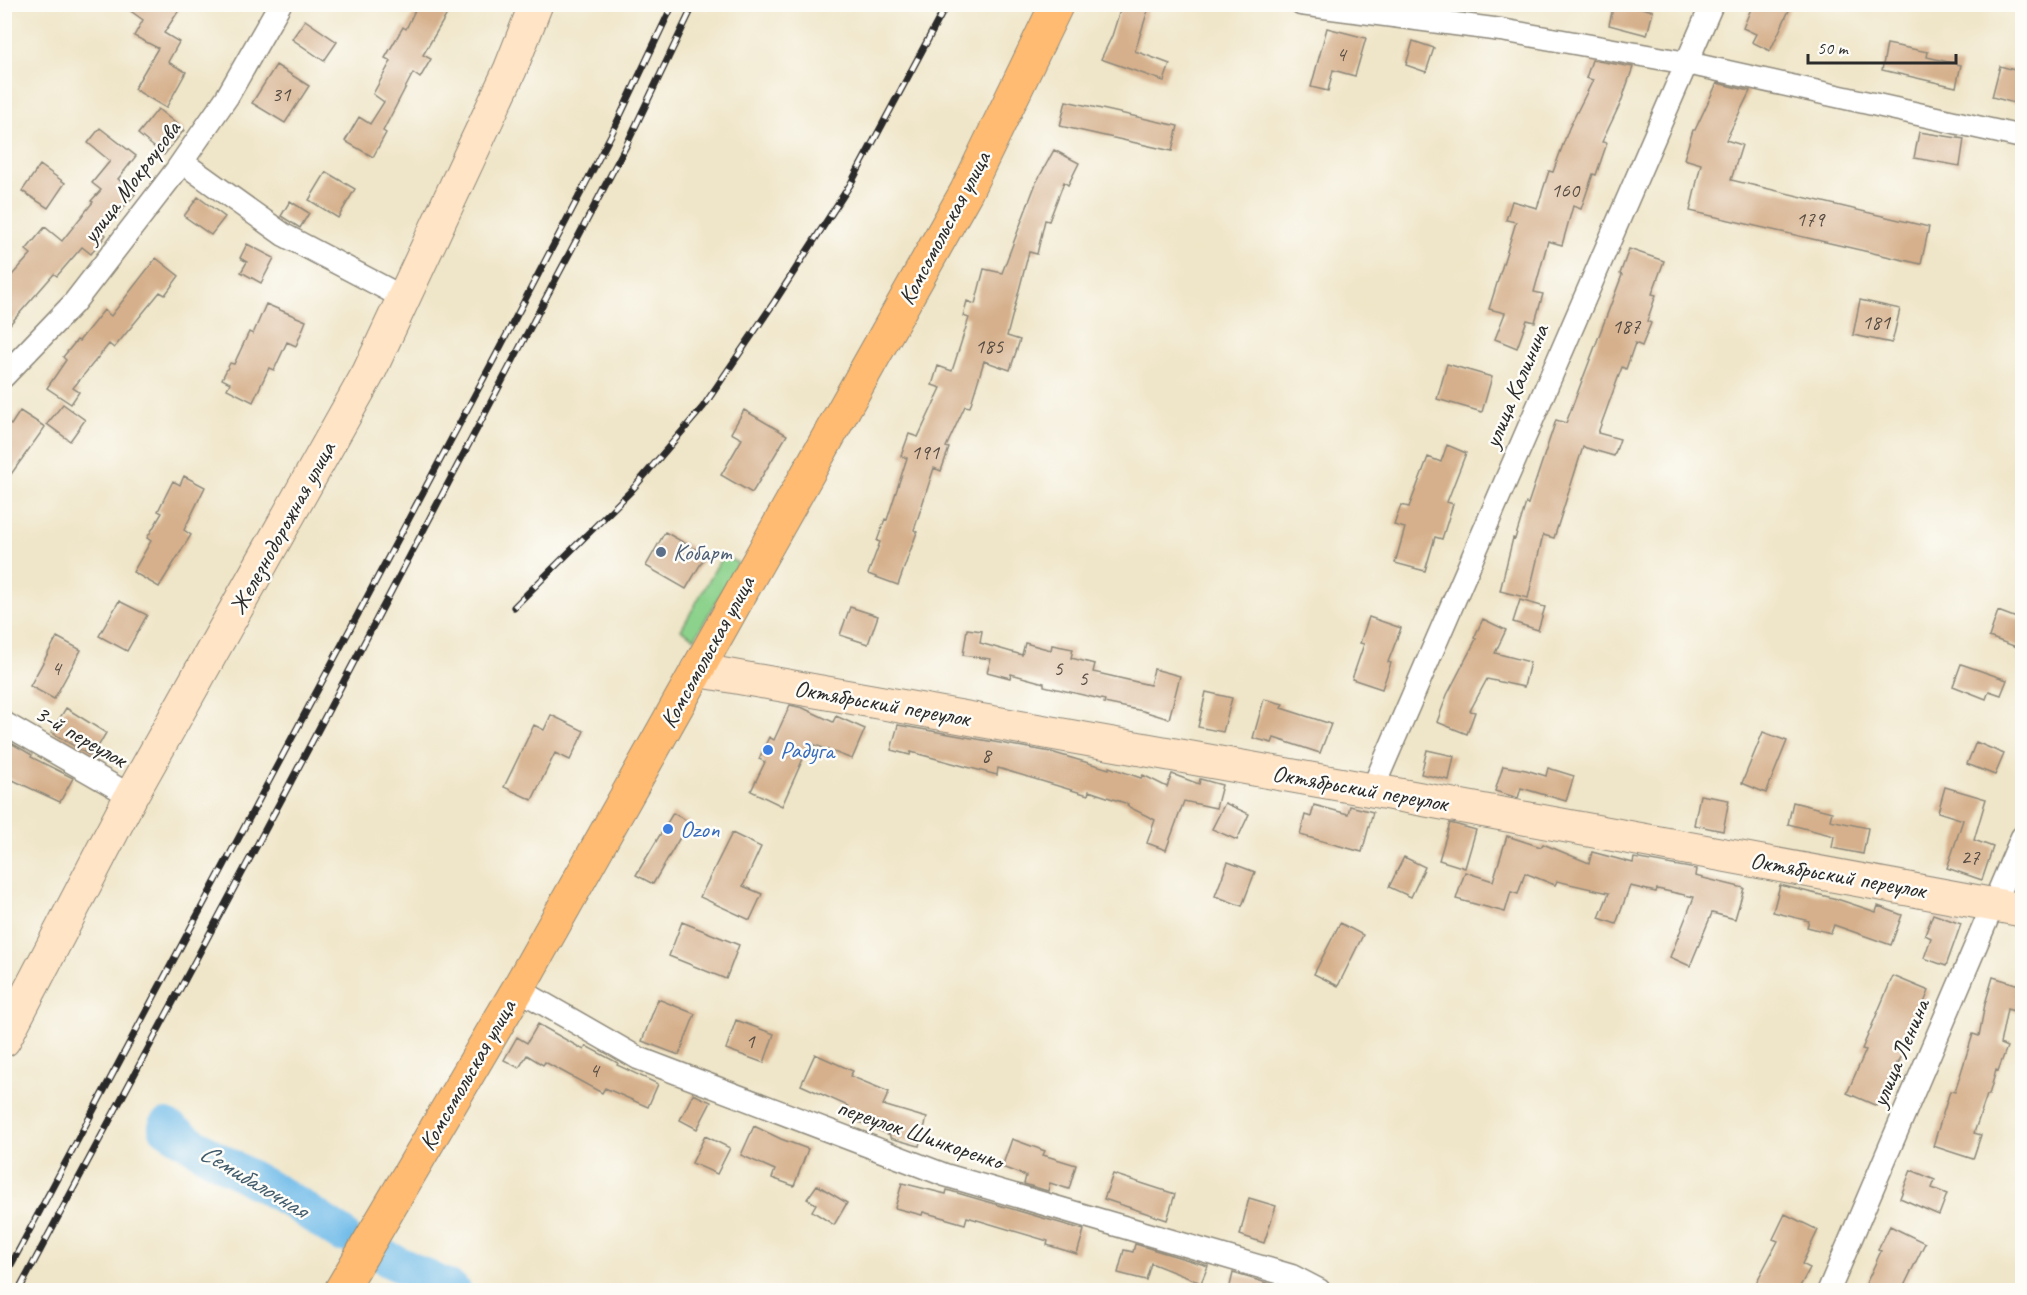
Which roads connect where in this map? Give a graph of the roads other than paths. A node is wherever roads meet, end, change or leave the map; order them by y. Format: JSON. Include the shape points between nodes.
{"nodes":[{"id":1,"x":280,"y":4,"type":"edge"},
{"id":2,"x":536,"y":4,"type":"edge"},
{"id":3,"x":1056,"y":4,"type":"edge"},
{"id":4,"x":1301,"y":4,"type":"edge"},
{"id":5,"x":1712,"y":4,"type":"edge"},
{"id":6,"x":1687,"y":63,"type":"junction"},
{"id":7,"x":2022,"y":137,"type":"edge"},
{"id":8,"x":182,"y":162,"type":"junction"},
{"id":9,"x":404,"y":298,"type":"junction"},
{"id":10,"x":4,"y":376,"type":"edge"},
{"id":11,"x":697,"y":670,"type":"junction"},
{"id":12,"x":4,"y":723,"type":"edge"},
{"id":13,"x":1372,"y":790,"type":"junction"},
{"id":14,"x":131,"y":796,"type":"junction"},
{"id":15,"x":2022,"y":837,"type":"edge"},
{"id":16,"x":2008,"y":906,"type":"edge"},
{"id":17,"x":518,"y":988,"type":"junction"},
{"id":18,"x":4,"y":1040,"type":"edge"},
{"id":19,"x":341,"y":1290,"type":"edge"},
{"id":20,"x":1319,"y":1290,"type":"edge"},
{"id":21,"x":1829,"y":1290,"type":"edge"}],
"edges":[{"from":1,"to":8,"type":"street","name":"улица Мокроусова","via":[[227,97]]},
{"from":2,"to":9,"type":"street","name":"Железнодорожная улица","via":[[510,70]]},
{"from":3,"to":11,"type":"main road","name":"Комсомольская улица","via":[[966,192]]},
{"from":4,"to":6,"type":"street","via":[[1501,30]]},
{"from":5,"to":6,"type":"street","name":"улица Калинина"},
{"from":6,"to":7,"type":"street"},
{"from":6,"to":13,"type":"street","name":"улица Калинина"},
{"from":8,"to":9,"type":"street","via":[[284,235]]},
{"from":8,"to":10,"type":"street","name":"улица Мокроусова","via":[[73,304]]},
{"from":9,"to":14,"type":"street","name":"Железнодорожная улица","via":[[369,372]]},
{"from":11,"to":13,"type":"street","name":"Октябрьский переулок"},
{"from":11,"to":17,"type":"main road","name":"Комсомольская улица"},
{"from":12,"to":14,"type":"street","name":"3-й переулок"},
{"from":13,"to":16,"type":"street","name":"Октябрьский переулок"},
{"from":14,"to":18,"type":"street","name":"Железнодорожная улица"},
{"from":15,"to":16,"type":"street","name":"улица Ленина"},
{"from":16,"to":21,"type":"street","name":"улица Ленина"},
{"from":17,"to":19,"type":"main road","name":"Комсомольская улица"},
{"from":17,"to":20,"type":"street","name":"переулок Шинкоренко","via":[[638,1058],[945,1175],[1292,1276]]}]}
